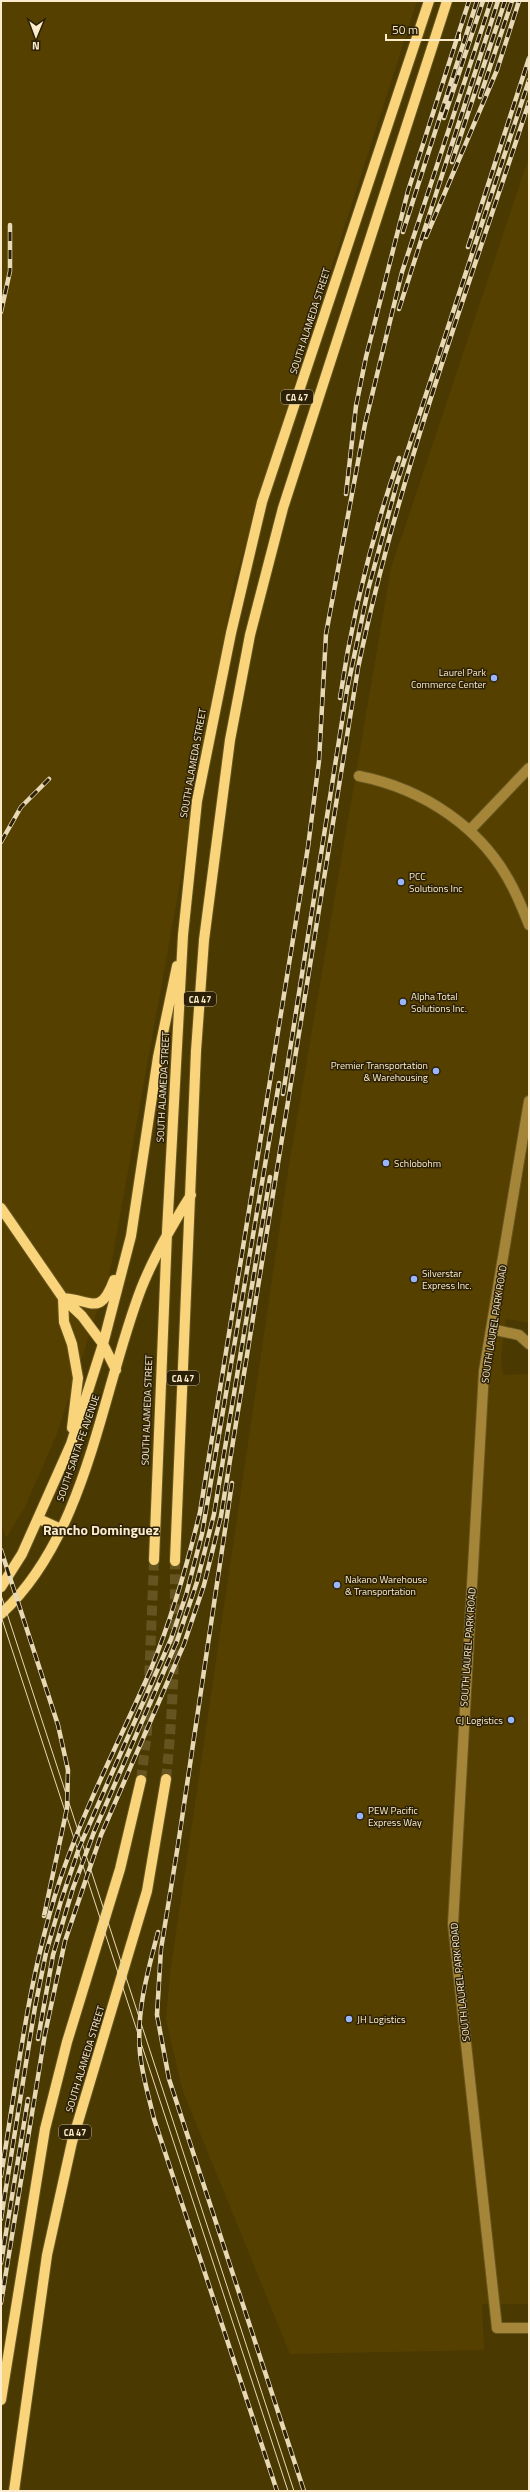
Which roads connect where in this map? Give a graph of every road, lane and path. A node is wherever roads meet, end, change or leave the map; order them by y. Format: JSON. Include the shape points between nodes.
{"nodes":[{"id":1,"x":429,"y":1,"type":"edge"},
{"id":2,"x":447,"y":1,"type":"edge"},
{"id":3,"x":529,"y":768,"type":"edge"},
{"id":4,"x":359,"y":776,"type":"dead end"},
{"id":5,"x":470,"y":830,"type":"junction"},
{"id":6,"x":529,"y":924,"type":"edge"},
{"id":7,"x":183,"y":935,"type":"junction"},
{"id":8,"x":529,"y":1101,"type":"edge"},
{"id":9,"x":191,"y":1195,"type":"junction"},
{"id":10,"x":1,"y":1208,"type":"edge"},
{"id":11,"x":167,"y":1232,"type":"junction"},
{"id":12,"x":130,"y":1236,"type":"junction"},
{"id":13,"x":63,"y":1298,"type":"junction"},
{"id":14,"x":491,"y":1329,"type":"junction"},
{"id":15,"x":529,"y":1333,"type":"edge"},
{"id":16,"x":519,"y":1335,"type":"junction"},
{"id":17,"x":103,"y":1344,"type":"junction"},
{"id":18,"x":529,"y":1344,"type":"edge"},
{"id":19,"x":116,"y":1370,"type":"junction"},
{"id":20,"x":71,"y":1444,"type":"junction"},
{"id":21,"x":39,"y":1519,"type":"junction"},
{"id":22,"x":61,"y":1529,"type":"junction"},
{"id":23,"x":154,"y":1560,"type":"tunnel mouth"},
{"id":24,"x":176,"y":1560,"type":"tunnel mouth"},
{"id":25,"x":1,"y":1587,"type":"edge"},
{"id":26,"x":1,"y":1614,"type":"edge"},
{"id":27,"x":166,"y":1779,"type":"tunnel mouth"},
{"id":28,"x":141,"y":1780,"type":"tunnel mouth"},
{"id":29,"x":529,"y":2328,"type":"edge"},
{"id":30,"x":1,"y":2400,"type":"edge"},
{"id":31,"x":14,"y":2491,"type":"edge"}],
"edges":[{"from":1,"to":7,"type":"main road","name":"SOUTH ALAMEDA STREET","number":"CA 47","via":[[262,502],[231,632],[197,801]]},
{"from":2,"to":9,"type":"main road","number":"CA 47","via":[[283,508],[250,635],[229,748],[204,940],[196,1051]]},
{"from":3,"to":5,"type":"street"},
{"from":4,"to":5,"type":"street","via":[[397,787],[433,804]]},
{"from":5,"to":6,"type":"street","via":[[488,850],[513,887]]},
{"from":7,"to":11,"type":"main road","name":"SOUTH ALAMEDA STREET","number":"CA 47"},
{"from":7,"to":12,"type":"main road","via":[[158,1057]]},
{"from":8,"to":14,"type":"street","name":"SOUTH LAUREL PARK ROAD"},
{"from":9,"to":11,"type":"main road"},
{"from":9,"to":24,"type":"main road","number":"CA 47"},
{"from":10,"to":13,"type":"main road"},
{"from":11,"to":19,"type":"main road","name":"SOUTH SANTA FE AVENUE","via":[[141,1289]]},
{"from":11,"to":23,"type":"main road","name":"SOUTH ALAMEDA STREET","number":"CA 47"},
{"from":12,"to":13,"type":"main road","via":[[106,1299],[100,1304],[93,1305],[79,1299]]},
{"from":12,"to":17,"type":"main road","name":"SOUTH SANTA FE AVENUE"},
{"from":13,"to":17,"type":"main road","via":[[82,1316]]},
{"from":13,"to":20,"type":"main road","via":[[64,1322],[72,1344],[78,1378]]},
{"from":14,"to":16,"type":"street"},
{"from":14,"to":29,"type":"street","name":"SOUTH LAUREL PARK ROAD","via":[[484,1382],[453,1924],[498,2328]]},
{"from":15,"to":16,"type":"street"},
{"from":16,"to":18,"type":"street"},
{"from":17,"to":19,"type":"main road"},
{"from":17,"to":20,"type":"main road","name":"SOUTH SANTA FE AVENUE"},
{"from":19,"to":22,"type":"main road","name":"SOUTH SANTA FE AVENUE","via":[[80,1485]]},
{"from":20,"to":21,"type":"main road","name":"SOUTH SANTA FE AVENUE"},
{"from":21,"to":22,"type":"main road"},
{"from":21,"to":25,"type":"main road","name":"SOUTH SANTA FE AVENUE","via":[[22,1554]]},
{"from":22,"to":26,"type":"main road","name":"SOUTH SANTA FE AVENUE","via":[[39,1567],[13,1603]]},
{"from":27,"to":31,"type":"main road","name":"SOUTH ALAMEDA STREET","number":"CA 47","via":[[147,1891],[72,2142],[47,2254]]},
{"from":28,"to":30,"type":"main road","name":"SOUTH ALAMEDA STREET","number":"CA 47","via":[[126,1848],[67,2042],[46,2129]]}]}
